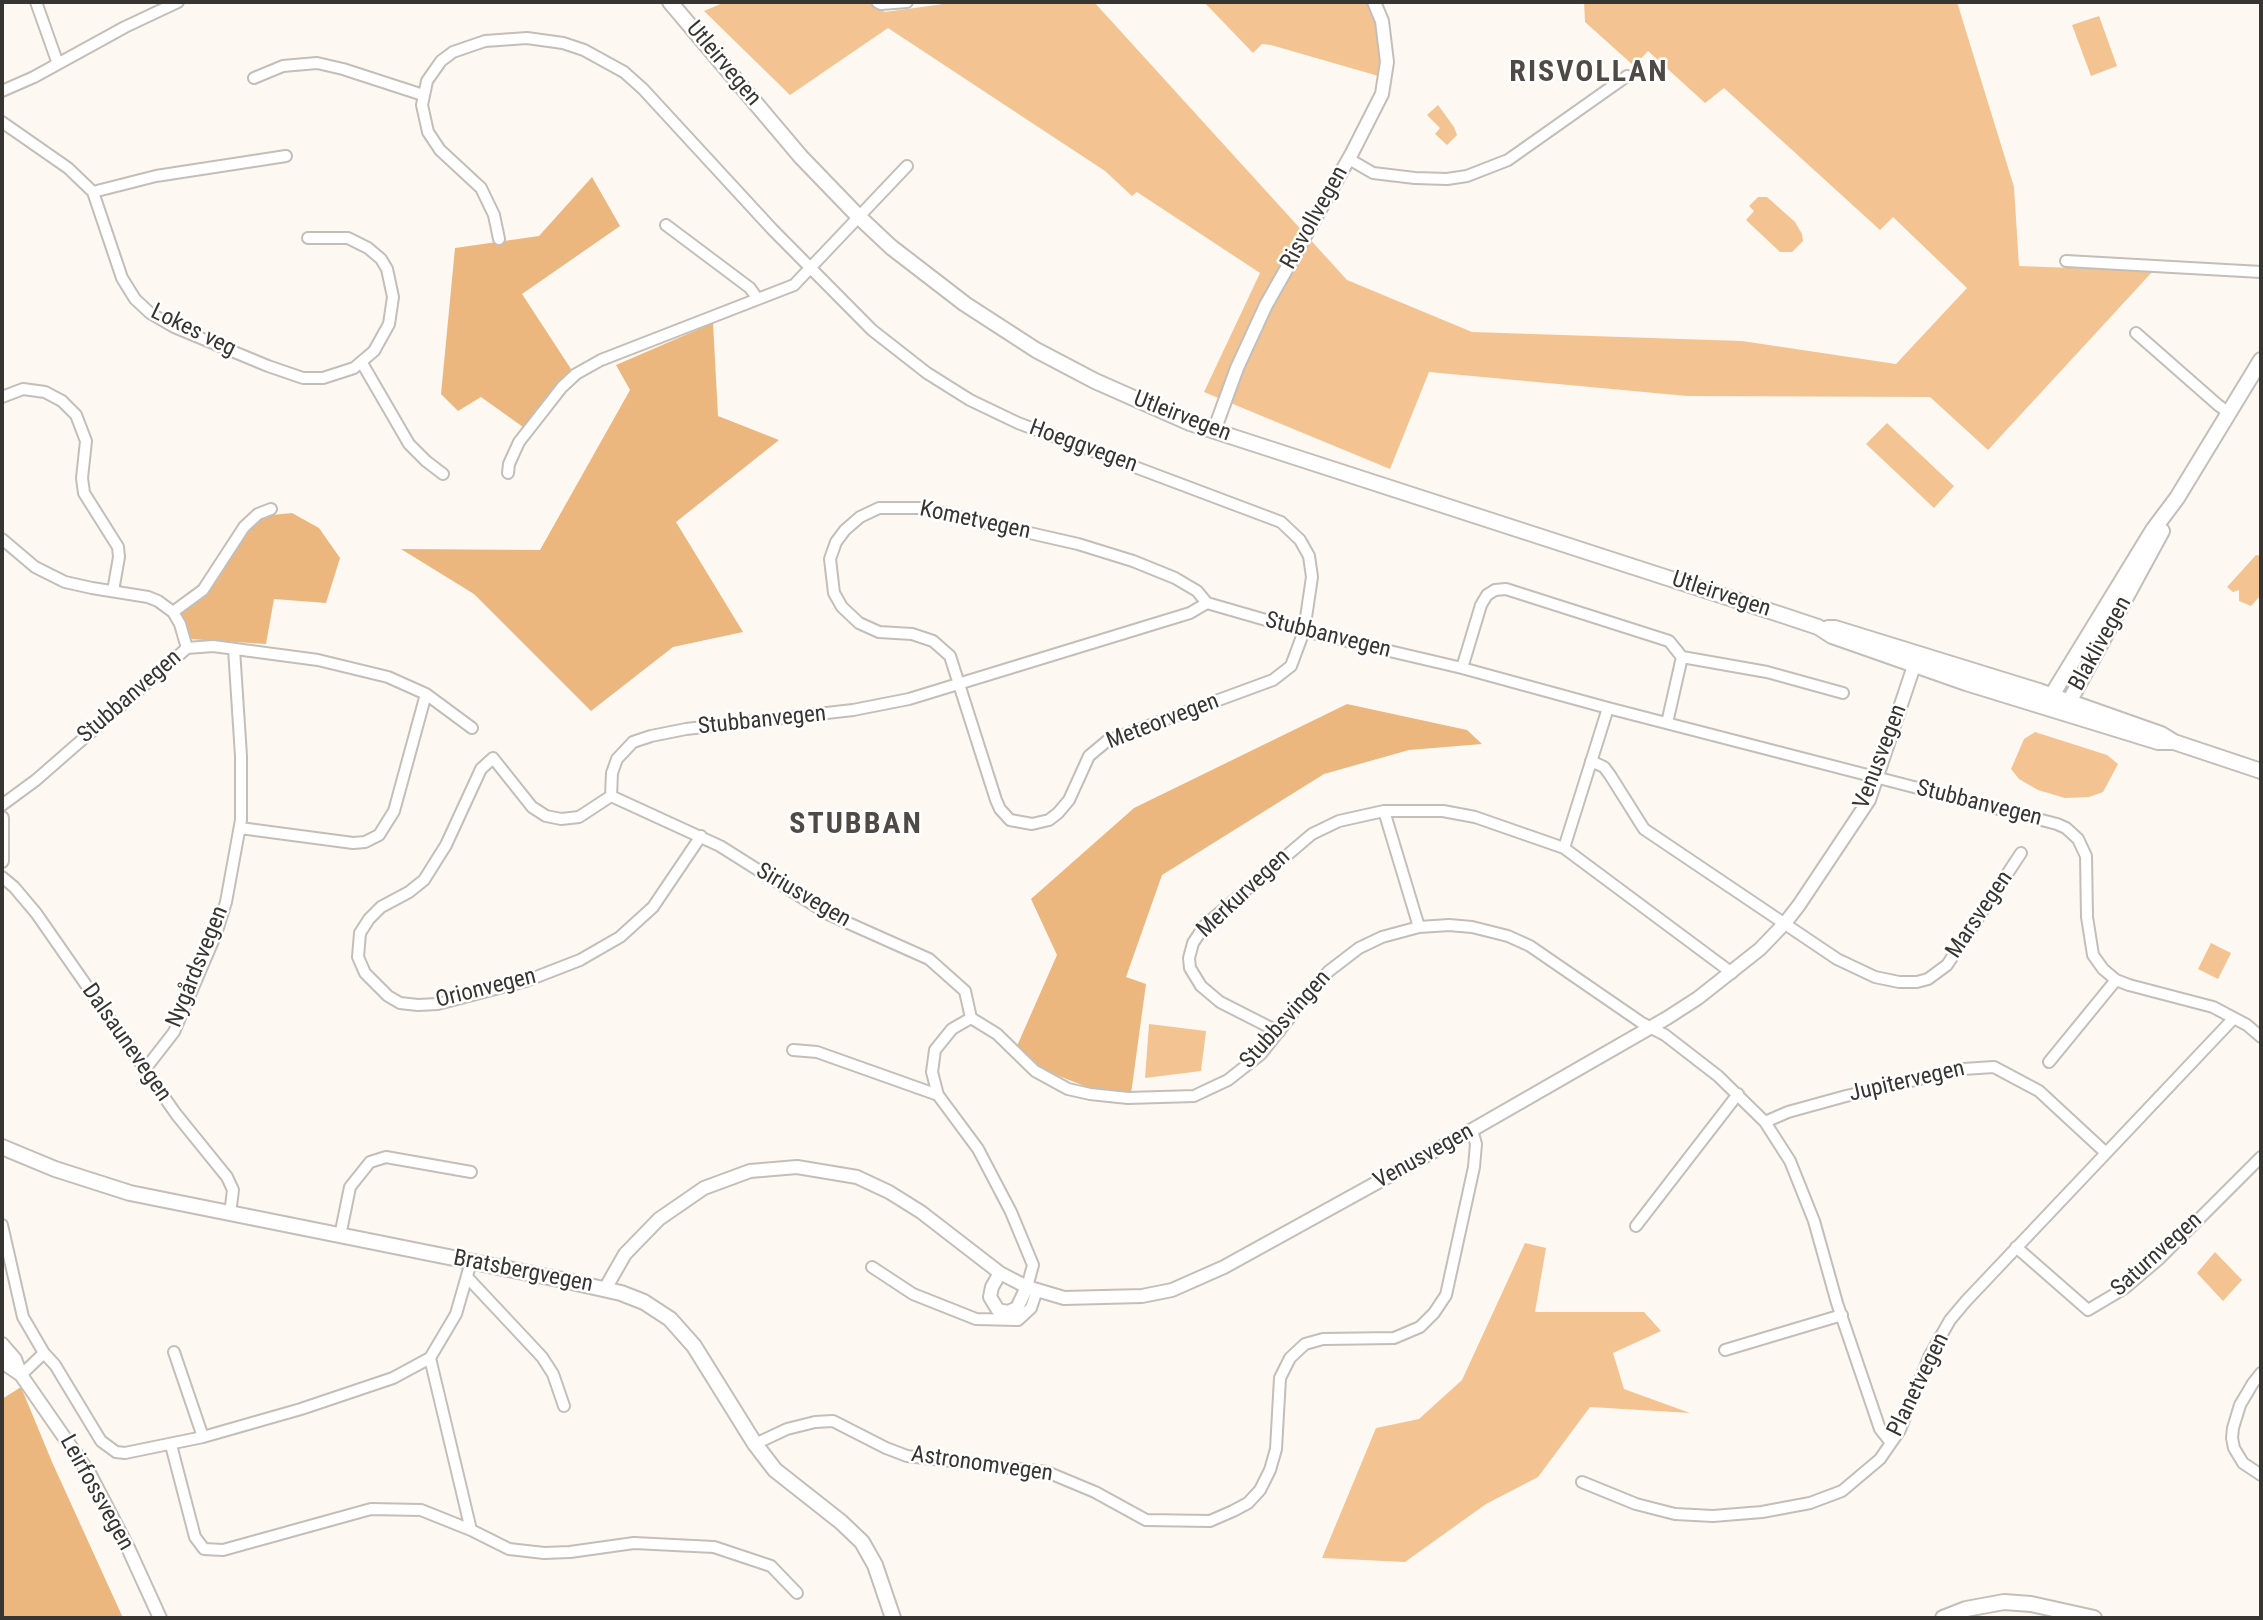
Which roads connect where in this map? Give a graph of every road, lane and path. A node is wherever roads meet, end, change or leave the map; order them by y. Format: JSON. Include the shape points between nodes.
{"nodes":[{"id":1,"x":36,"y":2,"type":"edge"},
{"id":2,"x":178,"y":2,"type":"edge"},
{"id":3,"x":670,"y":2,"type":"edge"},
{"id":4,"x":877,"y":2,"type":"edge"},
{"id":5,"x":906,"y":2,"type":"edge"},
{"id":6,"x":1374,"y":2,"type":"edge"},
{"id":7,"x":58,"y":64,"type":"junction"},
{"id":8,"x":1627,"y":76,"type":"dead end"},
{"id":9,"x":254,"y":78,"type":"dead end"},
{"id":10,"x":2,"y":91,"type":"edge"},
{"id":11,"x":423,"y":95,"type":"junction"},
{"id":12,"x":2,"y":122,"type":"edge"},
{"id":13,"x":286,"y":156,"type":"dead end"},
{"id":14,"x":1349,"y":159,"type":"junction"},
{"id":15,"x":907,"y":166,"type":"dead end"},
{"id":16,"x":93,"y":192,"type":"junction"},
{"id":17,"x":858,"y":216,"type":"junction"},
{"id":18,"x":666,"y":225,"type":"dead end"},
{"id":19,"x":308,"y":238,"type":"dead end"},
{"id":20,"x":499,"y":239,"type":"dead end"},
{"id":21,"x":2066,"y":261,"type":"dead end"},
{"id":22,"x":810,"y":268,"type":"junction"},
{"id":23,"x":2261,"y":272,"type":"edge"},
{"id":24,"x":757,"y":298,"type":"junction"},
{"id":25,"x":2136,"y":332,"type":"dead end"},
{"id":26,"x":2261,"y":360,"type":"edge"},
{"id":27,"x":362,"y":363,"type":"junction"},
{"id":28,"x":2,"y":397,"type":"edge"},
{"id":29,"x":2230,"y":412,"type":"junction"},
{"id":30,"x":1214,"y":431,"type":"junction"},
{"id":31,"x":508,"y":473,"type":"dead end"},
{"id":32,"x":443,"y":474,"type":"dead end"},
{"id":33,"x":2177,"y":498,"type":"junction"},
{"id":34,"x":271,"y":509,"type":"dead end"},
{"id":35,"x":2,"y":539,"type":"edge"},
{"id":36,"x":113,"y":591,"type":"junction"},
{"id":37,"x":1208,"y":603,"type":"junction"},
{"id":38,"x":173,"y":612,"type":"junction"},
{"id":39,"x":1304,"y":631,"type":"junction"},
{"id":40,"x":187,"y":648,"type":"junction"},
{"id":41,"x":234,"y":649,"type":"junction"},
{"id":42,"x":1682,"y":657,"type":"junction"},
{"id":43,"x":1916,"y":659,"type":"junction"},
{"id":44,"x":1462,"y":668,"type":"junction"},
{"id":45,"x":960,"y":685,"type":"junction"},
{"id":46,"x":1843,"y":693,"type":"dead end"},
{"id":47,"x":426,"y":694,"type":"junction"},
{"id":48,"x":2052,"y":695,"type":"junction"},
{"id":49,"x":2069,"y":702,"type":"junction"},
{"id":50,"x":1608,"y":708,"type":"junction"},
{"id":51,"x":2054,"y":711,"type":"junction"},
{"id":52,"x":1667,"y":723,"type":"junction"},
{"id":53,"x":472,"y":729,"type":"dead end"},
{"id":54,"x":2174,"y":742,"type":"junction"},
{"id":55,"x":1591,"y":761,"type":"junction"},
{"id":56,"x":2261,"y":771,"type":"edge"},
{"id":57,"x":1877,"y":778,"type":"junction"},
{"id":58,"x":611,"y":796,"type":"junction"},
{"id":59,"x":2,"y":805,"type":"edge"},
{"id":60,"x":1384,"y":811,"type":"junction"},
{"id":61,"x":2,"y":818,"type":"edge"},
{"id":62,"x":240,"y":828,"type":"junction"},
{"id":63,"x":701,"y":836,"type":"junction"},
{"id":64,"x":1564,"y":848,"type":"junction"},
{"id":65,"x":2021,"y":853,"type":"dead end"},
{"id":66,"x":2,"y":861,"type":"edge"},
{"id":67,"x":2,"y":877,"type":"edge"},
{"id":68,"x":1786,"y":923,"type":"junction"},
{"id":69,"x":1419,"y":927,"type":"junction"},
{"id":70,"x":1732,"y":973,"type":"junction"},
{"id":71,"x":2116,"y":980,"type":"junction"},
{"id":72,"x":971,"y":1018,"type":"junction"},
{"id":73,"x":2234,"y":1018,"type":"junction"},
{"id":74,"x":1650,"y":1027,"type":"junction"},
{"id":75,"x":1279,"y":1032,"type":"junction"},
{"id":76,"x":2261,"y":1037,"type":"edge"},
{"id":77,"x":793,"y":1050,"type":"dead end"},
{"id":78,"x":2049,"y":1062,"type":"dead end"},
{"id":79,"x":146,"y":1068,"type":"junction"},
{"id":80,"x":1738,"y":1094,"type":"junction"},
{"id":81,"x":938,"y":1095,"type":"junction"},
{"id":82,"x":1765,"y":1122,"type":"junction"},
{"id":83,"x":1472,"y":1130,"type":"junction"},
{"id":84,"x":2,"y":1147,"type":"edge"},
{"id":85,"x":2106,"y":1153,"type":"junction"},
{"id":86,"x":2260,"y":1161,"type":"edge"},
{"id":87,"x":471,"y":1172,"type":"dead end"},
{"id":88,"x":230,"y":1214,"type":"junction"},
{"id":89,"x":2,"y":1225,"type":"edge"},
{"id":90,"x":1636,"y":1227,"type":"dead end"},
{"id":91,"x":340,"y":1236,"type":"junction"},
{"id":92,"x":2016,"y":1247,"type":"junction"},
{"id":93,"x":471,"y":1262,"type":"junction"},
{"id":94,"x":873,"y":1267,"type":"dead end"},
{"id":95,"x":1000,"y":1273,"type":"junction"},
{"id":96,"x":467,"y":1277,"type":"junction"},
{"id":97,"x":1032,"y":1288,"type":"junction"},
{"id":98,"x":605,"y":1289,"type":"junction"},
{"id":99,"x":1842,"y":1315,"type":"junction"},
{"id":100,"x":2,"y":1344,"type":"edge"},
{"id":101,"x":1725,"y":1350,"type":"dead end"},
{"id":102,"x":174,"y":1352,"type":"dead end"},
{"id":103,"x":44,"y":1353,"type":"junction"},
{"id":104,"x":430,"y":1358,"type":"junction"},
{"id":105,"x":2,"y":1359,"type":"edge"},
{"id":106,"x":2261,"y":1373,"type":"edge"},
{"id":107,"x":22,"y":1375,"type":"junction"},
{"id":108,"x":564,"y":1406,"type":"dead end"},
{"id":109,"x":203,"y":1437,"type":"junction"},
{"id":110,"x":1891,"y":1443,"type":"junction"},
{"id":111,"x":755,"y":1444,"type":"junction"},
{"id":112,"x":171,"y":1445,"type":"junction"},
{"id":113,"x":2261,"y":1475,"type":"edge"},
{"id":114,"x":1582,"y":1482,"type":"dead end"},
{"id":115,"x":471,"y":1530,"type":"junction"},
{"id":116,"x":797,"y":1593,"type":"dead end"},
{"id":117,"x":160,"y":1618,"type":"edge"},
{"id":118,"x":893,"y":1618,"type":"edge"},
{"id":119,"x":1943,"y":1618,"type":"edge"},
{"id":120,"x":2094,"y":1618,"type":"edge"}],
"edges":[{"from":1,"to":7,"type":"street"},
{"from":2,"to":7,"type":"street"},
{"from":3,"to":17,"type":"main road","name":"Utleirvegen","via":[[801,157]]},
{"from":4,"to":5,"type":"street"},
{"from":6,"to":14,"type":"street","name":"Risvollvegen","via":[[1382,22],[1387,62],[1382,94]]},
{"from":7,"to":10,"type":"street"},
{"from":8,"to":14,"type":"street","via":[[1508,160],[1467,176],[1415,178],[1373,173]]},
{"from":9,"to":11,"type":"street","via":[[283,66],[317,63]]},
{"from":11,"to":20,"type":"street","via":[[423,115],[431,139],[481,188]]},
{"from":11,"to":22,"type":"street","name":"Hoeggvegen","via":[[441,61],[485,41],[543,39],[597,56],[643,89]]},
{"from":12,"to":16,"type":"street","name":"Lokes veg","via":[[68,168]]},
{"from":13,"to":16,"type":"street","via":[[156,176]]},
{"from":14,"to":30,"type":"street","name":"Risvollvegen","via":[[1266,304]]},
{"from":15,"to":17,"type":"street"},
{"from":16,"to":27,"type":"street","name":"Lokes veg","via":[[122,278],[135,299],[159,319],[303,378],[331,377]]},
{"from":17,"to":22,"type":"street"},
{"from":17,"to":30,"type":"main road","name":"Utleirvegen","via":[[939,285],[1036,350],[1114,390]]},
{"from":18,"to":24,"type":"street"},
{"from":19,"to":27,"type":"street","name":"Lokes veg","via":[[355,240],[381,259],[389,275],[393,297],[389,324],[379,345]]},
{"from":21,"to":23,"type":"street"},
{"from":22,"to":24,"type":"street","via":[[794,285]]},
{"from":22,"to":39,"type":"street","name":"Hoeggvegen","via":[[872,330],[927,373],[987,409],[1281,522],[1307,550],[1312,567]]},
{"from":24,"to":31,"type":"street","via":[[576,374],[519,442]]},
{"from":25,"to":29,"type":"street"},
{"from":26,"to":29,"type":"main road","name":"Blaklivegen"},
{"from":27,"to":32,"type":"street","via":[[409,444]]},
{"from":28,"to":36,"type":"street","via":[[23,389],[45,391],[76,415],[86,441],[84,494],[118,547]]},
{"from":29,"to":33,"type":"main road","name":"Blaklivegen"},
{"from":30,"to":43,"type":"main road","name":"Utleirvegen","via":[[1818,627],[1835,628]]},
{"from":33,"to":48,"type":"main road","name":"Blaklivegen"},
{"from":33,"to":49,"type":"main road","name":"Blaklivegen"},
{"from":34,"to":38,"type":"street","via":[[244,527],[203,590]]},
{"from":35,"to":36,"type":"street","via":[[49,575]]},
{"from":36,"to":38,"type":"street","via":[[148,597]]},
{"from":37,"to":39,"type":"street","name":"Stubbanvegen"},
{"from":37,"to":45,"type":"street","name":"Stubbanvegen","via":[[1190,613]]},
{"from":37,"to":45,"type":"street","name":"Kometvegen","via":[[1175,578],[1078,544],[920,508],[879,509],[860,517],[836,542],[830,559],[834,593],[842,607],[859,623],[879,632],[912,634],[942,646]]},
{"from":38,"to":40,"type":"street"},
{"from":39,"to":44,"type":"street","name":"Stubbanvegen"},
{"from":39,"to":45,"type":"street","name":"Meteorvegen","via":[[1291,666],[1273,680],[1097,747],[1065,806],[1049,820],[1032,824],[1010,820],[1000,809]]},
{"from":40,"to":41,"type":"street","name":"Stubbanvegen"},
{"from":40,"to":59,"type":"street","name":"Stubbanvegen"},
{"from":41,"to":47,"type":"street","name":"Stubbanvegen","via":[[353,667]]},
{"from":41,"to":62,"type":"street","name":"Nygårdsvegen"},
{"from":42,"to":44,"type":"street","via":[[1669,641],[1506,589],[1487,595]]},
{"from":42,"to":46,"type":"street","via":[[1767,672]]},
{"from":42,"to":52,"type":"street"},
{"from":43,"to":48,"type":"main road","name":"Utleirvegen"},
{"from":43,"to":51,"type":"main road","name":"Utleirvegen"},
{"from":43,"to":57,"type":"street","name":"Venusvegen"},
{"from":44,"to":50,"type":"street","name":"Stubbanvegen"},
{"from":45,"to":58,"type":"street","name":"Stubbanvegen","via":[[853,710],[651,736],[633,742],[617,759]]},
{"from":47,"to":53,"type":"street","name":"Stubbanvegen"},
{"from":47,"to":62,"type":"street","via":[[394,811],[379,835],[353,843]]},
{"from":48,"to":49,"type":"main road","name":"Utleirvegen"},
{"from":48,"to":51,"type":"main road","name":"Blaklivegen"},
{"from":49,"to":51,"type":"main road","name":"Blaklivegen"},
{"from":49,"to":54,"type":"main road","name":"Utleirvegen"},
{"from":50,"to":52,"type":"street","name":"Stubbanvegen"},
{"from":50,"to":55,"type":"street"},
{"from":51,"to":54,"type":"main road","name":"Utleirvegen","via":[[2158,742]]},
{"from":52,"to":57,"type":"street","name":"Stubbanvegen"},
{"from":54,"to":56,"type":"main road","name":"Utleirvegen"},
{"from":55,"to":64,"type":"street"},
{"from":55,"to":68,"type":"street","via":[[1604,767],[1644,829]]},
{"from":57,"to":68,"type":"street","name":"Venusvegen","via":[[1864,811]]},
{"from":57,"to":71,"type":"street","name":"Stubbanvegen","via":[[2057,824],[2072,833],[2086,856],[2093,955]]},
{"from":58,"to":63,"type":"street","name":"Siriusvegen"},
{"from":58,"to":63,"type":"street","name":"Orionvegen","via":[[579,817],[546,816],[532,807],[493,758],[481,769],[446,845],[424,880],[381,908],[360,933],[358,957],[365,973],[400,1003],[438,1004],[526,981],[621,937],[653,907]]},
{"from":60,"to":64,"type":"street","name":"Merkurvegen","via":[[1443,811],[1475,817]]},
{"from":60,"to":69,"type":"street"},
{"from":60,"to":75,"type":"street","name":"Merkurvegen","via":[[1327,826],[1300,842],[1205,925],[1193,943],[1190,968],[1200,986],[1220,1002]]},
{"from":61,"to":66,"type":"street"},
{"from":62,"to":79,"type":"street","name":"Nygårdsvegen","via":[[216,934],[174,1032]]},
{"from":63,"to":72,"type":"street","name":"Siriusvegen","via":[[828,914],[929,959],[965,991]]},
{"from":64,"to":70,"type":"street","name":"Merkurvegen"},
{"from":65,"to":68,"type":"street","name":"Marsvegen","via":[[1947,965],[1928,979],[1899,982],[1854,969]]},
{"from":67,"to":79,"type":"street","name":"Dalsaunevegen","via":[[36,913]]},
{"from":68,"to":70,"type":"street","name":"Venusvegen"},
{"from":69,"to":74,"type":"street","name":"Stubbsvingen","via":[[1461,926],[1508,936]]},
{"from":69,"to":75,"type":"street","name":"Stubbsvingen","via":[[1382,937],[1345,957]]},
{"from":70,"to":74,"type":"street","name":"Venusvegen"},
{"from":71,"to":73,"type":"street","via":[[2213,1007]]},
{"from":71,"to":78,"type":"street"},
{"from":72,"to":75,"type":"street","name":"Stubbsvingen","via":[[997,1034],[1035,1071],[1068,1089],[1128,1098],[1194,1096],[1228,1080],[1261,1054]]},
{"from":72,"to":81,"type":"street","via":[[952,1029],[935,1050]]},
{"from":73,"to":76,"type":"street"},
{"from":73,"to":85,"type":"street","name":"Planetvegen"},
{"from":74,"to":80,"type":"street","name":"Stubbsvingen"},
{"from":74,"to":83,"type":"street","name":"Venusvegen"},
{"from":77,"to":81,"type":"street","via":[[817,1052]]},
{"from":79,"to":88,"type":"street","name":"Dalsaunevegen","via":[[230,1181]]},
{"from":80,"to":82,"type":"street","name":"Stubbsvingen"},
{"from":80,"to":90,"type":"street"},
{"from":81,"to":97,"type":"street","via":[[978,1149],[1012,1212],[1033,1265]]},
{"from":82,"to":85,"type":"street","name":"Jupitervegen","via":[[1846,1096],[1963,1069],[1994,1068],[2034,1087]]},
{"from":82,"to":99,"type":"street","name":"Stubbsvingen","via":[[1790,1161],[1814,1221]]},
{"from":83,"to":97,"type":"street","name":"Venusvegen","via":[[1224,1267],[1172,1290],[1142,1296],[1064,1298]]},
{"from":83,"to":111,"type":"street","name":"Astronomvegen","via":[[1474,1167],[1446,1295],[1420,1327],[1394,1338],[1323,1339],[1305,1344],[1290,1358],[1280,1378],[1276,1449],[1270,1470],[1260,1490],[1233,1511],[1210,1521],[1146,1520],[1047,1472],[907,1456],[833,1422],[787,1429]]},
{"from":84,"to":88,"type":"main road","name":"Bratsbergvegen","via":[[104,1186]]},
{"from":85,"to":92,"type":"street","name":"Planetvegen"},
{"from":86,"to":92,"type":"street","name":"Saturnvegen","via":[[2126,1288],[2088,1310]]},
{"from":87,"to":91,"type":"street","via":[[386,1157],[370,1162],[350,1187]]},
{"from":88,"to":91,"type":"main road","name":"Bratsbergvegen"},
{"from":89,"to":103,"type":"street","via":[[23,1317]]},
{"from":91,"to":93,"type":"main road","name":"Bratsbergvegen"},
{"from":92,"to":110,"type":"street","name":"Planetvegen","via":[[1946,1327]]},
{"from":93,"to":96,"type":"street"},
{"from":93,"to":98,"type":"main road","name":"Bratsbergvegen"},
{"from":94,"to":97,"type":"street","via":[[913,1294],[976,1319],[1018,1320],[1031,1308]]},
{"from":95,"to":97,"type":"street","name":"Venusvegen"},
{"from":95,"to":97,"type":"street","via":[[989,1297],[998,1310],[1017,1308]]},
{"from":95,"to":98,"type":"street","name":"Venusvegen","via":[[889,1192],[857,1177],[797,1167],[750,1171],[704,1188],[659,1219],[625,1254]]},
{"from":96,"to":104,"type":"street","via":[[456,1314]]},
{"from":96,"to":108,"type":"street","via":[[542,1357]]},
{"from":98,"to":111,"type":"main road","name":"Bratsbergvegen","via":[[645,1302],[680,1329]]},
{"from":99,"to":101,"type":"street"},
{"from":99,"to":110,"type":"street","name":"Stubbsvingen","via":[[1880,1429]]},
{"from":100,"to":107,"type":"street","name":"Leirfossvegen"},
{"from":102,"to":109,"type":"street"},
{"from":103,"to":107,"type":"street"},
{"from":103,"to":112,"type":"street","via":[[101,1441],[116,1452]]},
{"from":104,"to":109,"type":"street","via":[[393,1378]]},
{"from":104,"to":115,"type":"street"},
{"from":105,"to":107,"type":"street","name":"Leirfossvegen"},
{"from":106,"to":113,"type":"street","via":[[2240,1405],[2232,1438],[2243,1463]]},
{"from":107,"to":117,"type":"street","name":"Leirfossvegen","via":[[89,1473]]},
{"from":109,"to":112,"type":"street"},
{"from":110,"to":114,"type":"street","name":"Planetvegen","via":[[1872,1467],[1842,1491],[1762,1512],[1675,1514]]},
{"from":111,"to":118,"type":"main road","name":"Bratsbergvegen","via":[[775,1470],[862,1542]]},
{"from":112,"to":115,"type":"street","via":[[195,1537],[204,1549],[223,1550],[371,1508],[421,1510]]},
{"from":115,"to":116,"type":"street","via":[[509,1549],[544,1553],[634,1543],[714,1547],[771,1566]]},
{"from":119,"to":120,"type":"main road","via":[[2004,1602]]}]}
